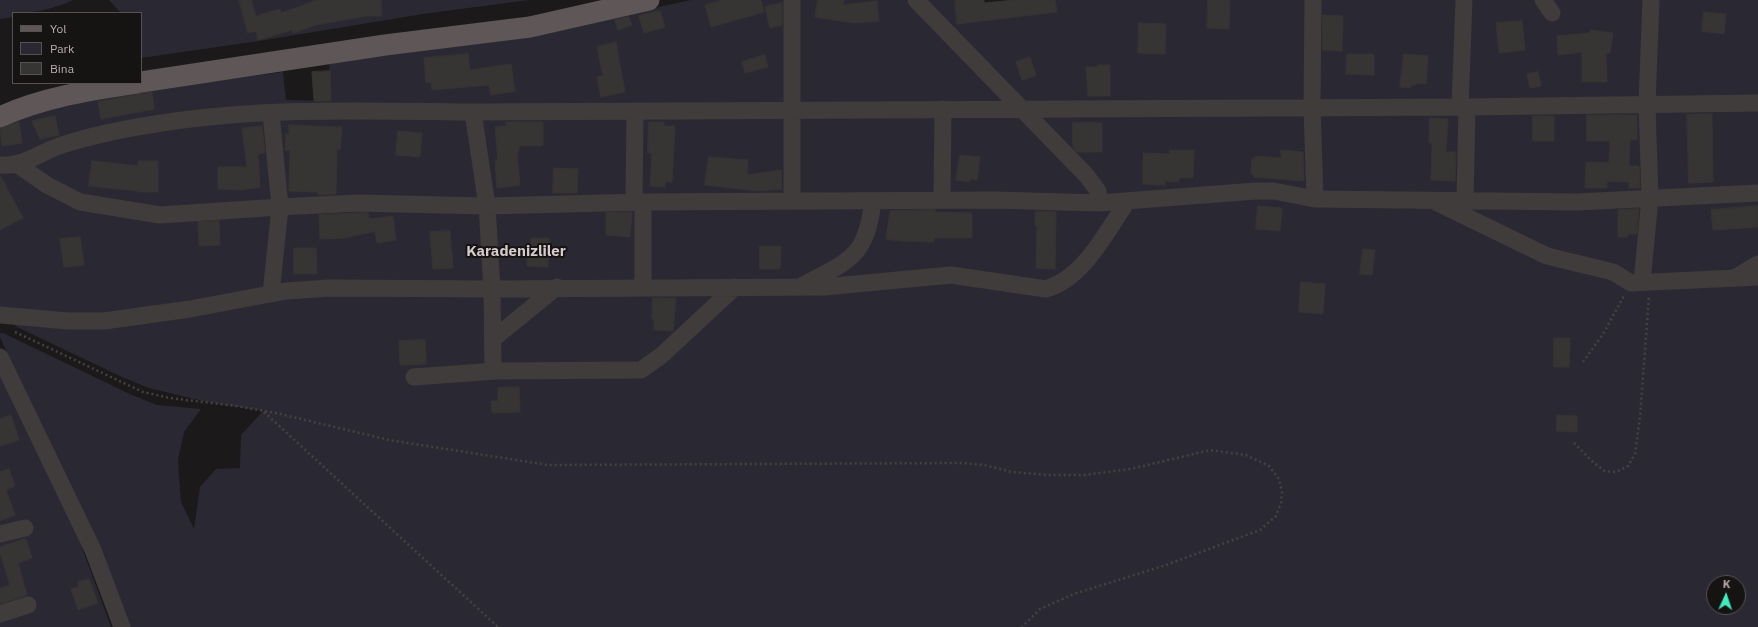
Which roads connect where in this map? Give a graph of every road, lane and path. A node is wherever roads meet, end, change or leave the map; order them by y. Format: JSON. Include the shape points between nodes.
{"nodes":[{"id":1,"x":596,"y":0,"type":"edge"},
{"id":2,"x":649,"y":0,"type":"edge"},
{"id":3,"x":792,"y":0,"type":"edge"},
{"id":4,"x":916,"y":0,"type":"edge"},
{"id":5,"x":1313,"y":0,"type":"edge"},
{"id":6,"x":1464,"y":0,"type":"edge"},
{"id":7,"x":1650,"y":0,"type":"edge"},
{"id":8,"x":142,"y":71,"type":"edge"},
{"id":9,"x":142,"y":82,"type":"edge"},
{"id":10,"x":70,"y":84,"type":"edge"},
{"id":11,"x":132,"y":84,"type":"edge"},
{"id":12,"x":1758,"y":103,"type":"edge"},
{"id":13,"x":1647,"y":104,"type":"junction"},
{"id":14,"x":0,"y":106,"type":"edge"},
{"id":15,"x":1312,"y":107,"type":"junction"},
{"id":16,"x":1464,"y":107,"type":"junction"},
{"id":17,"x":1021,"y":108,"type":"junction"},
{"id":18,"x":943,"y":109,"type":"junction"},
{"id":19,"x":792,"y":110,"type":"junction"},
{"id":20,"x":272,"y":112,"type":"junction"},
{"id":21,"x":473,"y":112,"type":"junction"},
{"id":22,"x":635,"y":112,"type":"junction"},
{"id":23,"x":0,"y":117,"type":"edge"},
{"id":24,"x":0,"y":165,"type":"edge"},
{"id":25,"x":18,"y":165,"type":"junction"},
{"id":26,"x":1758,"y":193,"type":"edge"},
{"id":27,"x":1650,"y":198,"type":"junction"},
{"id":28,"x":1315,"y":199,"type":"junction"},
{"id":29,"x":942,"y":200,"type":"junction"},
{"id":30,"x":1431,"y":200,"type":"junction"},
{"id":31,"x":792,"y":201,"type":"junction"},
{"id":32,"x":873,"y":201,"type":"junction"},
{"id":33,"x":1465,"y":201,"type":"junction"},
{"id":34,"x":639,"y":202,"type":"junction"},
{"id":35,"x":1127,"y":202,"type":"junction"},
{"id":36,"x":1099,"y":203,"type":"junction"},
{"id":37,"x":487,"y":206,"type":"junction"},
{"id":38,"x":280,"y":207,"type":"junction"},
{"id":39,"x":1758,"y":264,"type":"edge"},
{"id":40,"x":1758,"y":277,"type":"edge"},
{"id":41,"x":1736,"y":278,"type":"junction"},
{"id":42,"x":1641,"y":282,"type":"junction"},
{"id":43,"x":557,"y":287,"type":"junction"},
{"id":44,"x":644,"y":287,"type":"junction"},
{"id":45,"x":735,"y":287,"type":"junction"},
{"id":46,"x":800,"y":287,"type":"junction"},
{"id":47,"x":492,"y":289,"type":"junction"},
{"id":48,"x":271,"y":294,"type":"junction"},
{"id":49,"x":0,"y":315,"type":"edge"},
{"id":50,"x":14,"y":332,"type":"dead end"},
{"id":51,"x":493,"y":339,"type":"junction"},
{"id":52,"x":0,"y":357,"type":"edge"},
{"id":53,"x":1583,"y":362,"type":"dead end"},
{"id":54,"x":493,"y":371,"type":"junction"},
{"id":55,"x":414,"y":377,"type":"dead end"},
{"id":56,"x":263,"y":410,"type":"junction"},
{"id":57,"x":1574,"y":443,"type":"dead end"},
{"id":58,"x":25,"y":528,"type":"dead end"},
{"id":59,"x":0,"y":533,"type":"edge"},
{"id":60,"x":28,"y":605,"type":"dead end"},
{"id":61,"x":114,"y":606,"type":"junction"},
{"id":62,"x":0,"y":614,"type":"edge"},
{"id":63,"x":108,"y":627,"type":"edge"},
{"id":64,"x":122,"y":627,"type":"edge"},
{"id":65,"x":498,"y":627,"type":"edge"},
{"id":66,"x":1022,"y":627,"type":"edge"}],
"edges":[{"from":1,"to":8,"type":"main road","via":[[507,19]]},
{"from":2,"to":9,"type":"main road","via":[[530,27],[385,45]]},
{"from":3,"to":19,"type":"street"},
{"from":4,"to":17,"type":"street"},
{"from":5,"to":15,"type":"street"},
{"from":6,"to":16,"type":"street"},
{"from":7,"to":13,"type":"street"},
{"from":10,"to":14,"type":"main road","via":[[29,94]]},
{"from":11,"to":23,"type":"main road","via":[[86,91]]},
{"from":12,"to":13,"type":"street"},
{"from":13,"to":16,"type":"street"},
{"from":13,"to":27,"type":"street"},
{"from":15,"to":16,"type":"street"},
{"from":15,"to":17,"type":"street"},
{"from":15,"to":28,"type":"street"},
{"from":16,"to":33,"type":"street"},
{"from":17,"to":18,"type":"street"},
{"from":17,"to":36,"type":"street","via":[[1086,175],[1098,191]]},
{"from":18,"to":19,"type":"street"},
{"from":18,"to":29,"type":"street"},
{"from":19,"to":22,"type":"street"},
{"from":19,"to":31,"type":"street"},
{"from":20,"to":21,"type":"street"},
{"from":20,"to":25,"type":"street","via":[[231,114],[107,133],[59,146]]},
{"from":20,"to":38,"type":"street"},
{"from":21,"to":22,"type":"street"},
{"from":21,"to":37,"type":"street"},
{"from":22,"to":34,"type":"street"},
{"from":24,"to":25,"type":"street"},
{"from":25,"to":38,"type":"street","via":[[47,185],[80,202],[160,215]]},
{"from":26,"to":27,"type":"street"},
{"from":27,"to":33,"type":"street","via":[[1576,202]]},
{"from":27,"to":42,"type":"street"},
{"from":28,"to":30,"type":"street"},
{"from":28,"to":35,"type":"street","via":[[1274,191],[1256,191]]},
{"from":29,"to":32,"type":"street"},
{"from":29,"to":36,"type":"street"},
{"from":30,"to":33,"type":"street"},
{"from":30,"to":42,"type":"street","via":[[1547,256],[1613,272]]},
{"from":31,"to":32,"type":"street"},
{"from":31,"to":34,"type":"street"},
{"from":32,"to":46,"type":"street","via":[[866,237],[856,253],[841,266]]},
{"from":34,"to":37,"type":"street"},
{"from":34,"to":44,"type":"street"},
{"from":35,"to":36,"type":"street"},
{"from":35,"to":46,"type":"street","via":[[1075,272],[1059,285],[1046,289],[951,275]]},
{"from":37,"to":38,"type":"street","via":[[357,204]]},
{"from":37,"to":47,"type":"street"},
{"from":38,"to":48,"type":"street"},
{"from":39,"to":41,"type":"street"},
{"from":40,"to":41,"type":"street"},
{"from":41,"to":42,"type":"street"},
{"from":42,"to":53,"type":"path"},
{"from":42,"to":57,"type":"path","via":[[1640,417],[1635,454],[1628,466],[1616,472],[1605,471]]},
{"from":43,"to":44,"type":"street"},
{"from":43,"to":47,"type":"street"},
{"from":43,"to":51,"type":"street"},
{"from":44,"to":45,"type":"street"},
{"from":45,"to":46,"type":"street"},
{"from":45,"to":54,"type":"street","via":[[662,355],[641,370]]},
{"from":47,"to":48,"type":"street","via":[[330,288]]},
{"from":47,"to":51,"type":"street"},
{"from":48,"to":49,"type":"street","via":[[104,321],[61,321]]},
{"from":50,"to":56,"type":"path","via":[[143,392]]},
{"from":51,"to":54,"type":"street"},
{"from":52,"to":61,"type":"street","via":[[93,550]]},
{"from":54,"to":55,"type":"street"},
{"from":56,"to":65,"type":"path"},
{"from":56,"to":66,"type":"path","via":[[389,440],[548,465],[964,463],[1012,472],[1084,475],[1131,469],[1210,450],[1246,455],[1269,466],[1279,479],[1282,503],[1276,516],[1260,530],[1166,565],[1074,594],[1040,609]]},
{"from":58,"to":59,"type":"street"},
{"from":60,"to":62,"type":"street"},
{"from":61,"to":63,"type":"street"},
{"from":61,"to":64,"type":"street"}]}
